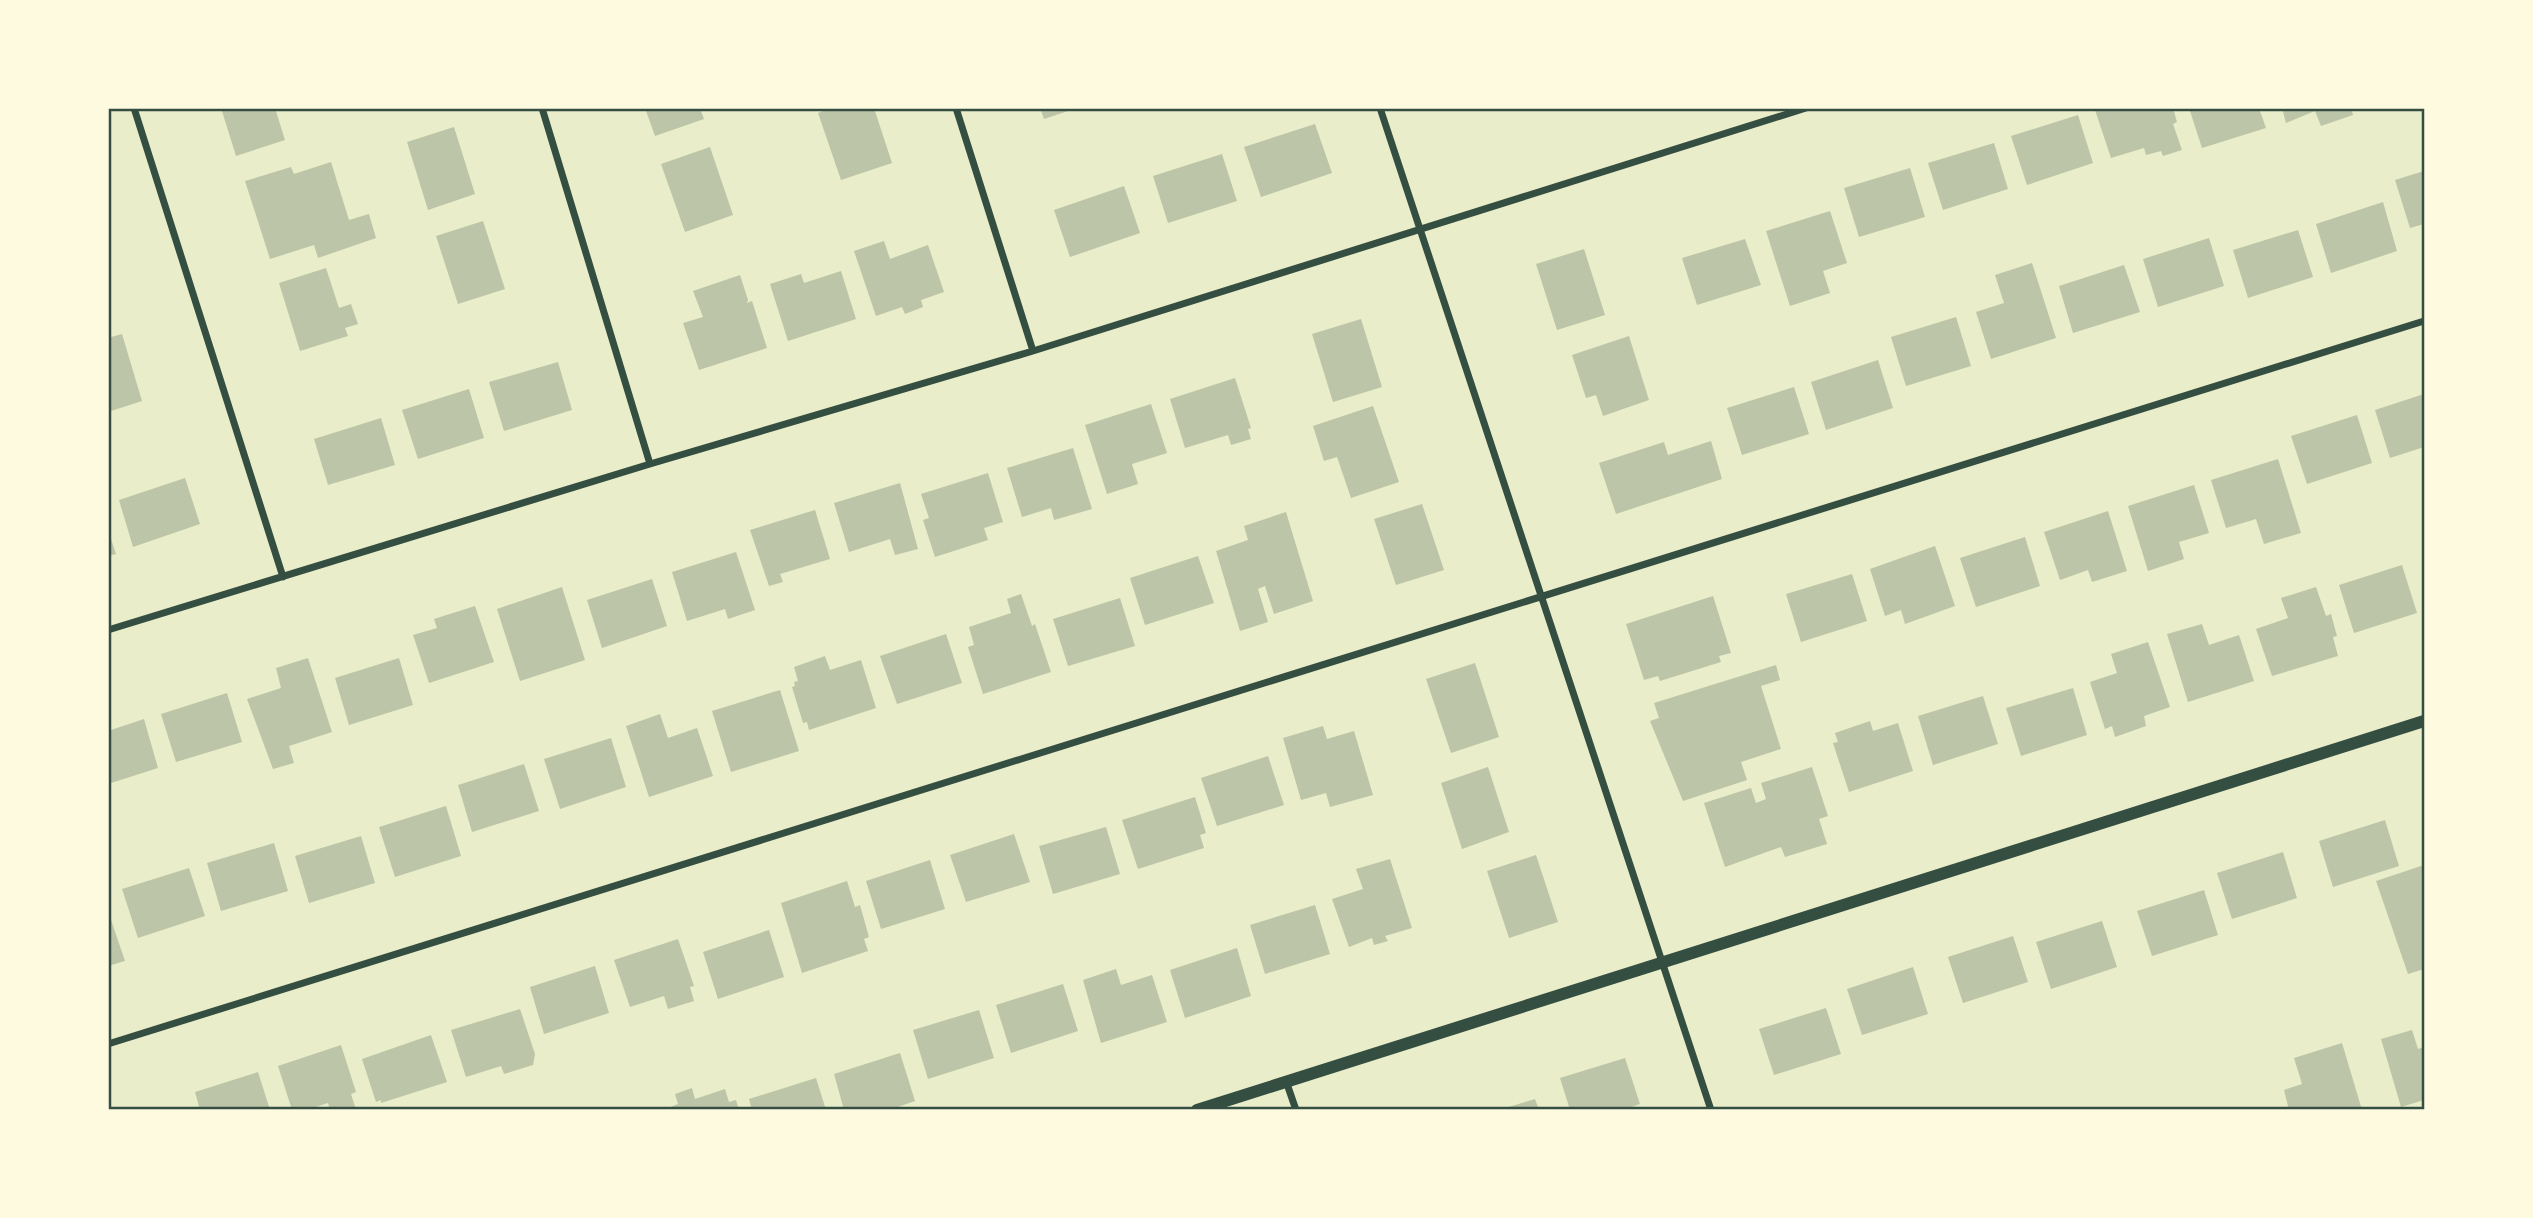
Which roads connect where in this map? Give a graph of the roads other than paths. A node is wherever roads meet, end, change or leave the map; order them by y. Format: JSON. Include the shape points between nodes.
{"nodes":[{"id":1,"x":134,"y":108,"type":"edge"},
{"id":2,"x":542,"y":108,"type":"edge"},
{"id":3,"x":956,"y":108,"type":"edge"},
{"id":4,"x":1380,"y":108,"type":"edge"},
{"id":5,"x":1806,"y":108,"type":"edge"},
{"id":6,"x":1420,"y":230,"type":"junction"},
{"id":7,"x":2424,"y":321,"type":"edge"},
{"id":8,"x":1033,"y":351,"type":"junction"},
{"id":9,"x":650,"y":464,"type":"junction"},
{"id":10,"x":283,"y":577,"type":"junction"},
{"id":11,"x":1542,"y":595,"type":"junction"},
{"id":12,"x":108,"y":630,"type":"edge"},
{"id":13,"x":2424,"y":721,"type":"edge"},
{"id":14,"x":1662,"y":963,"type":"junction"},
{"id":15,"x":108,"y":1044,"type":"edge"},
{"id":16,"x":1286,"y":1082,"type":"junction"},
{"id":17,"x":1197,"y":1110,"type":"edge"},
{"id":18,"x":1296,"y":1110,"type":"edge"},
{"id":19,"x":1711,"y":1110,"type":"edge"}],
"edges":[{"from":1,"to":10,"type":"street"},
{"from":2,"to":9,"type":"street"},
{"from":3,"to":8,"type":"street"},
{"from":4,"to":6,"type":"street"},
{"from":5,"to":6,"type":"street"},
{"from":6,"to":8,"type":"street"},
{"from":6,"to":11,"type":"street"},
{"from":7,"to":11,"type":"street"},
{"from":8,"to":9,"type":"street"},
{"from":9,"to":10,"type":"street"},
{"from":10,"to":12,"type":"street"},
{"from":11,"to":14,"type":"street"},
{"from":11,"to":15,"type":"street"},
{"from":13,"to":14,"type":"street"},
{"from":14,"to":16,"type":"street"},
{"from":14,"to":19,"type":"street"},
{"from":16,"to":17,"type":"street"},
{"from":16,"to":18,"type":"street"}]}
